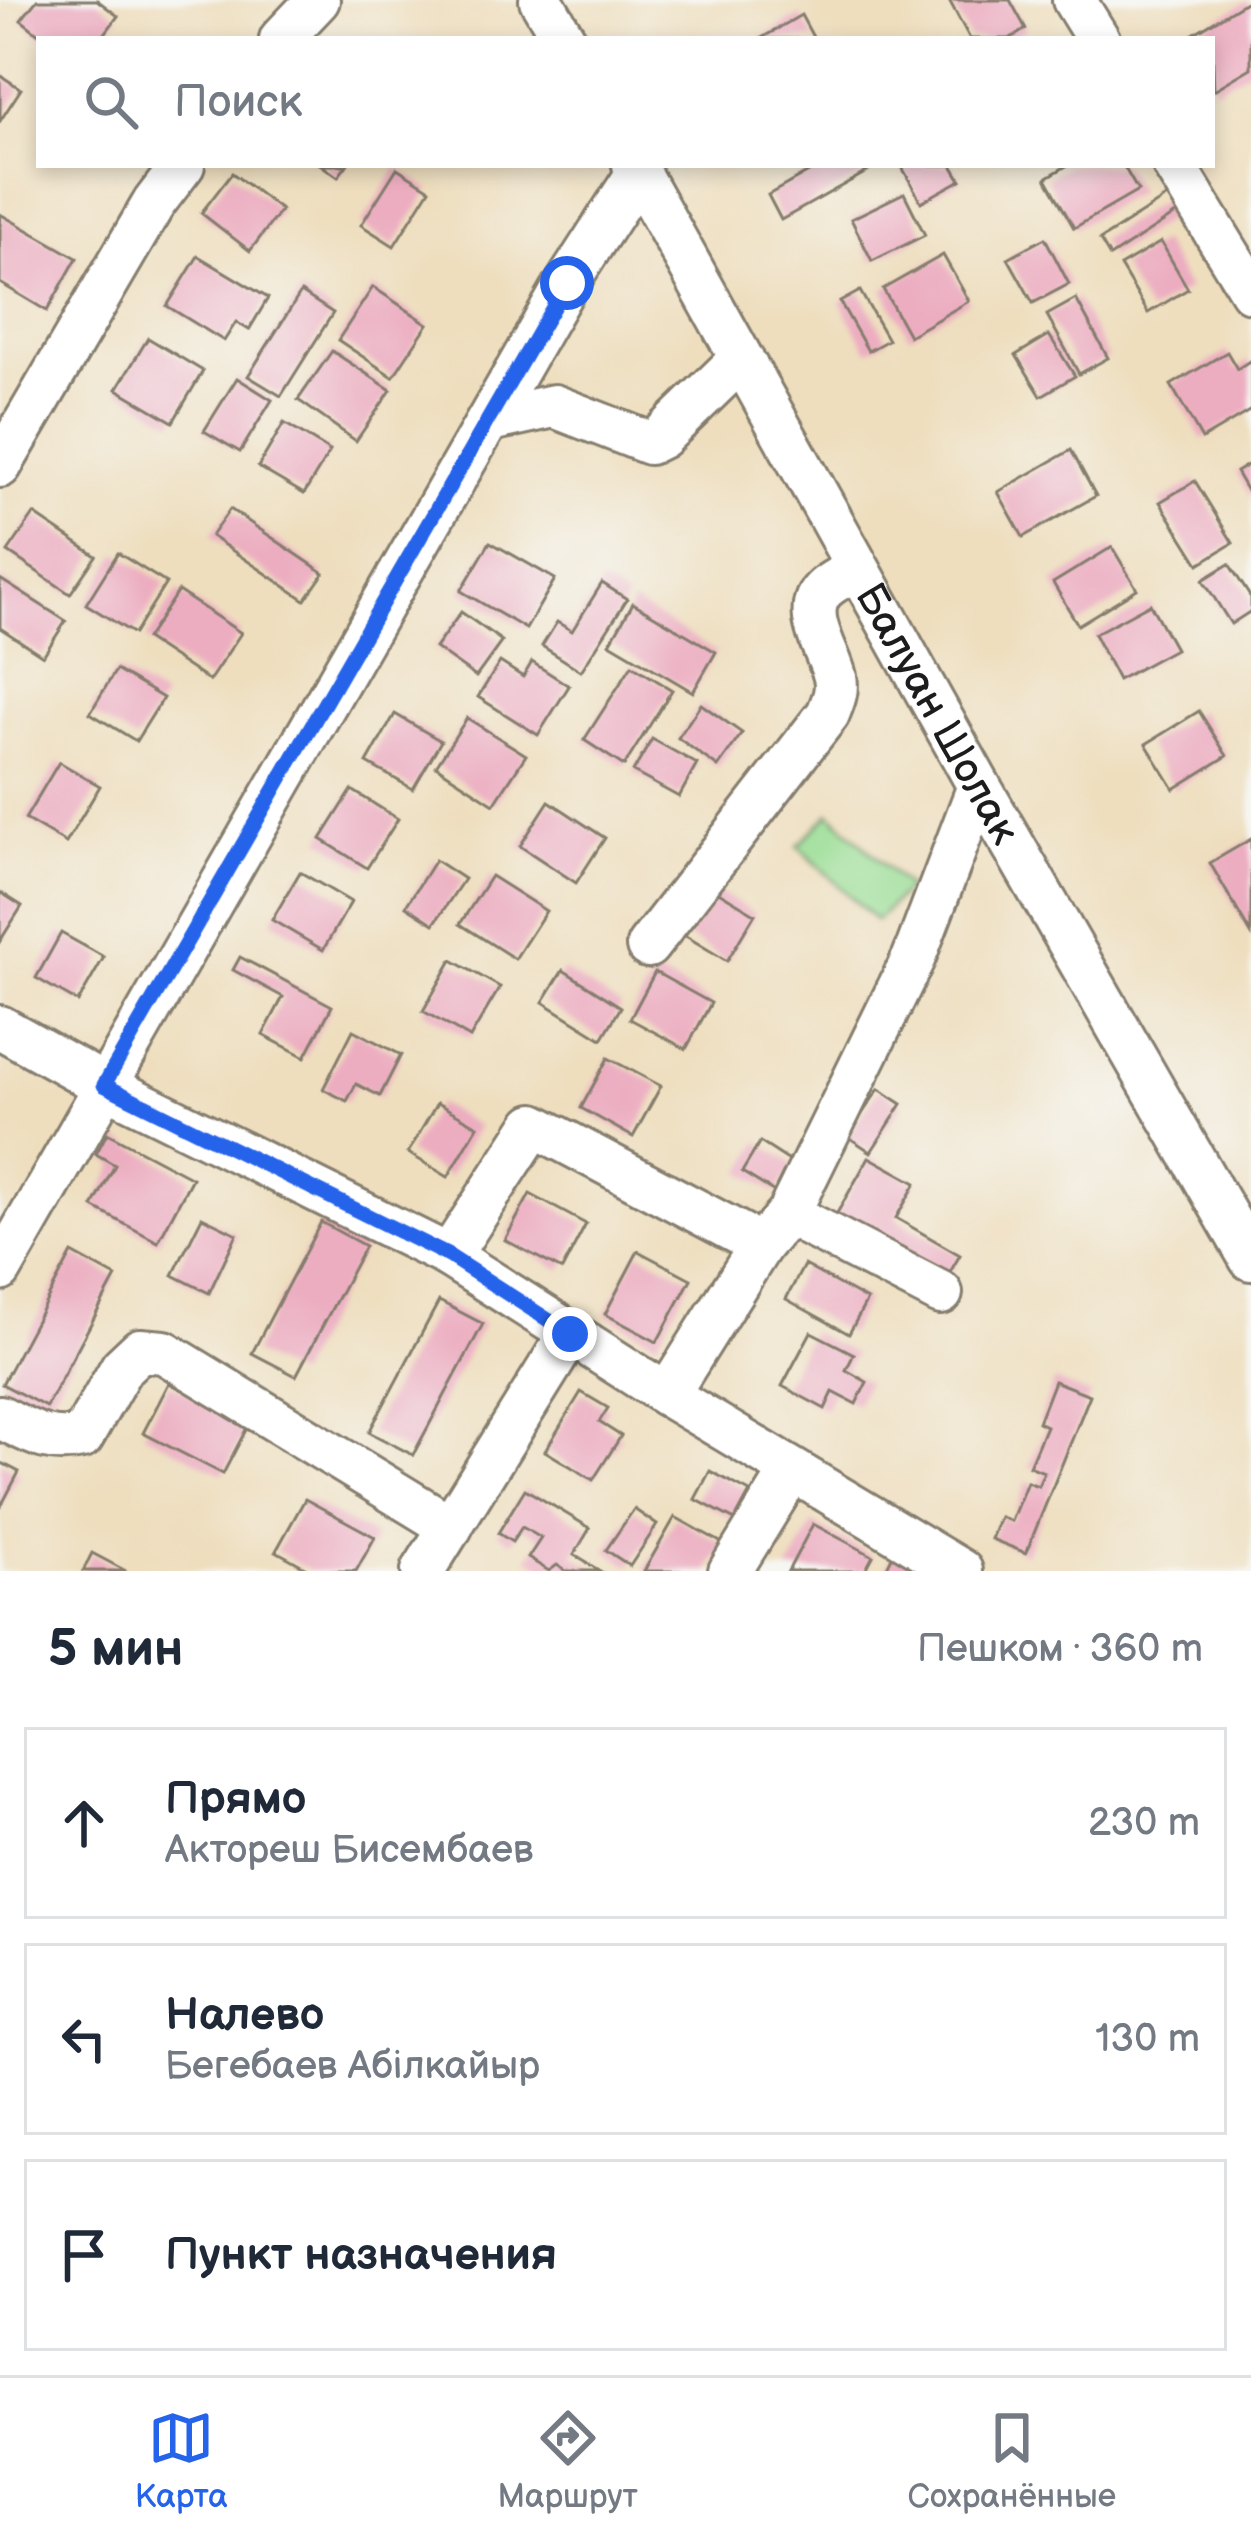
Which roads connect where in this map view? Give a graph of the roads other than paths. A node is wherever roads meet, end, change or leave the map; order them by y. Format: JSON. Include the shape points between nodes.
{"nodes":[{"id":1,"x":318,"y":0,"type":"edge"},
{"id":2,"x":541,"y":0,"type":"edge"},
{"id":3,"x":1075,"y":0,"type":"edge"},
{"id":4,"x":284,"y":36,"type":"edge"},
{"id":5,"x":562,"y":36,"type":"edge"},
{"id":6,"x":1096,"y":36,"type":"edge"},
{"id":7,"x":180,"y":168,"type":"edge"},
{"id":8,"x":1176,"y":168,"type":"edge"},
{"id":9,"x":636,"y":169,"type":"edge"},
{"id":10,"x":1251,"y":291,"type":"edge"},
{"id":11,"x":741,"y":359,"type":"junction"},
{"id":12,"x":490,"y":420,"type":"junction"},
{"id":13,"x":0,"y":466,"type":"edge"},
{"id":14,"x":858,"y":568,"type":"junction"},
{"id":15,"x":979,"y":786,"type":"junction"},
{"id":16,"x":648,"y":946,"type":"dead end"},
{"id":17,"x":0,"y":1027,"type":"edge"},
{"id":18,"x":104,"y":1085,"type":"junction"},
{"id":19,"x":775,"y":1229,"type":"junction"},
{"id":20,"x":449,"y":1256,"type":"junction"},
{"id":21,"x":1251,"y":1259,"type":"edge"},
{"id":22,"x":0,"y":1270,"type":"edge"},
{"id":23,"x":941,"y":1293,"type":"dead end"},
{"id":24,"x":570,"y":1334,"type":"junction"},
{"id":25,"x":667,"y":1395,"type":"junction"},
{"id":26,"x":0,"y":1417,"type":"edge"},
{"id":27,"x":791,"y":1472,"type":"junction"},
{"id":28,"x":451,"y":1527,"type":"junction"},
{"id":29,"x":423,"y":1571,"type":"edge"},
{"id":30,"x":730,"y":1571,"type":"edge"},
{"id":31,"x":961,"y":1571,"type":"edge"}],
"edges":[{"from":1,"to":4,"type":"street"},
{"from":2,"to":5,"type":"street"},
{"from":3,"to":6,"type":"street"},
{"from":7,"to":13,"type":"street"},
{"from":8,"to":10,"type":"street"},
{"from":9,"to":11,"type":"street","name":"Балуан Шолак"},
{"from":9,"to":12,"type":"street"},
{"from":11,"to":12,"type":"street","via":[[649,443],[554,406]]},
{"from":11,"to":14,"type":"street","name":"Балуан Шолак"},
{"from":12,"to":18,"type":"street"},
{"from":14,"to":15,"type":"street","name":"Балуан Шолак"},
{"from":14,"to":16,"type":"street","via":[[823,589],[816,603],[835,677],[828,714]]},
{"from":15,"to":19,"type":"street","via":[[914,957]]},
{"from":15,"to":21,"type":"street","name":"Балуан Шолак"},
{"from":17,"to":18,"type":"street"},
{"from":18,"to":20,"type":"street"},
{"from":18,"to":22,"type":"street"},
{"from":19,"to":20,"type":"street","via":[[534,1125]]},
{"from":19,"to":23,"type":"street"},
{"from":19,"to":25,"type":"street"},
{"from":20,"to":24,"type":"street"},
{"from":24,"to":25,"type":"street"},
{"from":24,"to":28,"type":"street"},
{"from":25,"to":27,"type":"street"},
{"from":26,"to":28,"type":"street","via":[[44,1439],[82,1438],[122,1367],[140,1351],[164,1352]]},
{"from":27,"to":30,"type":"street"},
{"from":27,"to":31,"type":"street"},
{"from":28,"to":29,"type":"street"}]}
